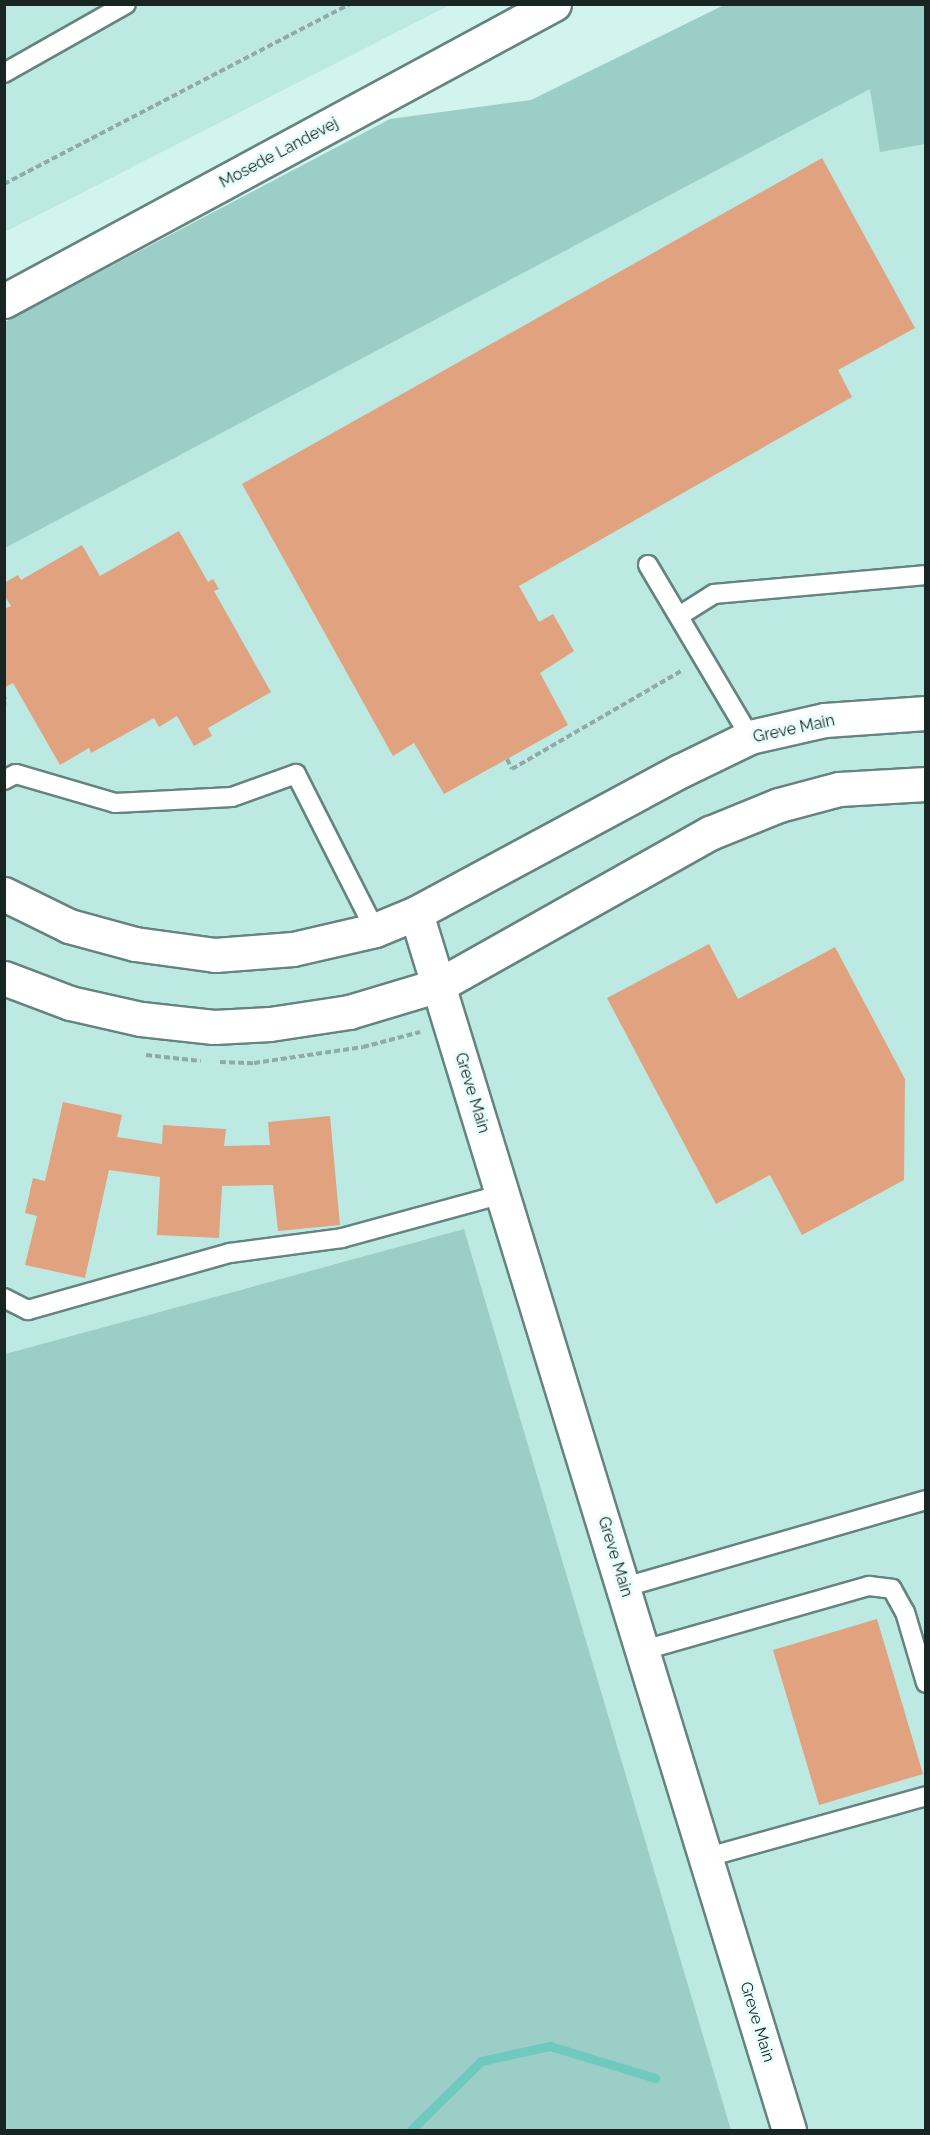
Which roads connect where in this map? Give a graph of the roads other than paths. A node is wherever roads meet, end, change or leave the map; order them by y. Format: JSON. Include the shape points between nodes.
{"nodes":[{"id":1,"x":126,"y":4,"type":"edge"},
{"id":2,"x":554,"y":4,"type":"edge"},
{"id":3,"x":4,"y":73,"type":"edge"},
{"id":4,"x":4,"y":301,"type":"edge"},
{"id":5,"x":648,"y":565,"type":"dead end"},
{"id":6,"x":926,"y":575,"type":"edge"},
{"id":7,"x":679,"y":616,"type":"junction"},
{"id":8,"x":926,"y":712,"type":"edge"},
{"id":9,"x":750,"y":737,"type":"junction"},
{"id":10,"x":4,"y":780,"type":"edge"},
{"id":11,"x":926,"y":784,"type":"edge"},
{"id":12,"x":4,"y":894,"type":"edge"},
{"id":13,"x":416,"y":913,"type":"junction"},
{"id":14,"x":375,"y":930,"type":"junction"},
{"id":15,"x":4,"y":978,"type":"edge"},
{"id":16,"x":439,"y":985,"type":"junction"},
{"id":17,"x":503,"y":1194,"type":"junction"},
{"id":18,"x":4,"y":1298,"type":"edge"},
{"id":19,"x":926,"y":1500,"type":"edge"},
{"id":20,"x":625,"y":1587,"type":"junction"},
{"id":21,"x":644,"y":1650,"type":"junction"},
{"id":22,"x":926,"y":1683,"type":"edge"},
{"id":23,"x":926,"y":1796,"type":"edge"},
{"id":24,"x":708,"y":1857,"type":"junction"},
{"id":25,"x":789,"y":2130,"type":"edge"}],
"edges":[{"from":1,"to":3,"type":"lane"},
{"from":2,"to":4,"type":"street","name":"Mosede Landevej"},
{"from":5,"to":7,"type":"lane"},
{"from":6,"to":7,"type":"lane","via":[[714,594]]},
{"from":7,"to":9,"type":"lane"},
{"from":8,"to":9,"type":"street","name":"Greve Main","via":[[825,720]]},
{"from":9,"to":13,"type":"street","name":"Greve Main"},
{"from":10,"to":14,"type":"lane","via":[[16,774],[115,803],[232,797],[296,774]]},
{"from":11,"to":16,"type":"street","via":[[839,789],[779,805],[710,833]]},
{"from":12,"to":14,"type":"street","name":"Greve Main","via":[[69,926],[135,944],[215,955],[293,949]]},
{"from":13,"to":14,"type":"street","name":"Greve Main"},
{"from":13,"to":16,"type":"street","name":"Greve Main"},
{"from":15,"to":16,"type":"street","via":[[70,1004],[141,1019],[214,1027],[270,1024],[349,1011]]},
{"from":16,"to":17,"type":"street","name":"Greve Main"},
{"from":17,"to":18,"type":"lane","via":[[342,1238],[230,1253],[28,1310]]},
{"from":17,"to":20,"type":"street","name":"Greve Main"},
{"from":19,"to":20,"type":"lane"},
{"from":20,"to":21,"type":"street","name":"Greve Main"},
{"from":21,"to":22,"type":"lane","via":[[869,1586],[892,1589],[905,1612]]},
{"from":21,"to":24,"type":"street","name":"Greve Main"},
{"from":23,"to":24,"type":"lane"},
{"from":24,"to":25,"type":"street","name":"Greve Main"}]}
